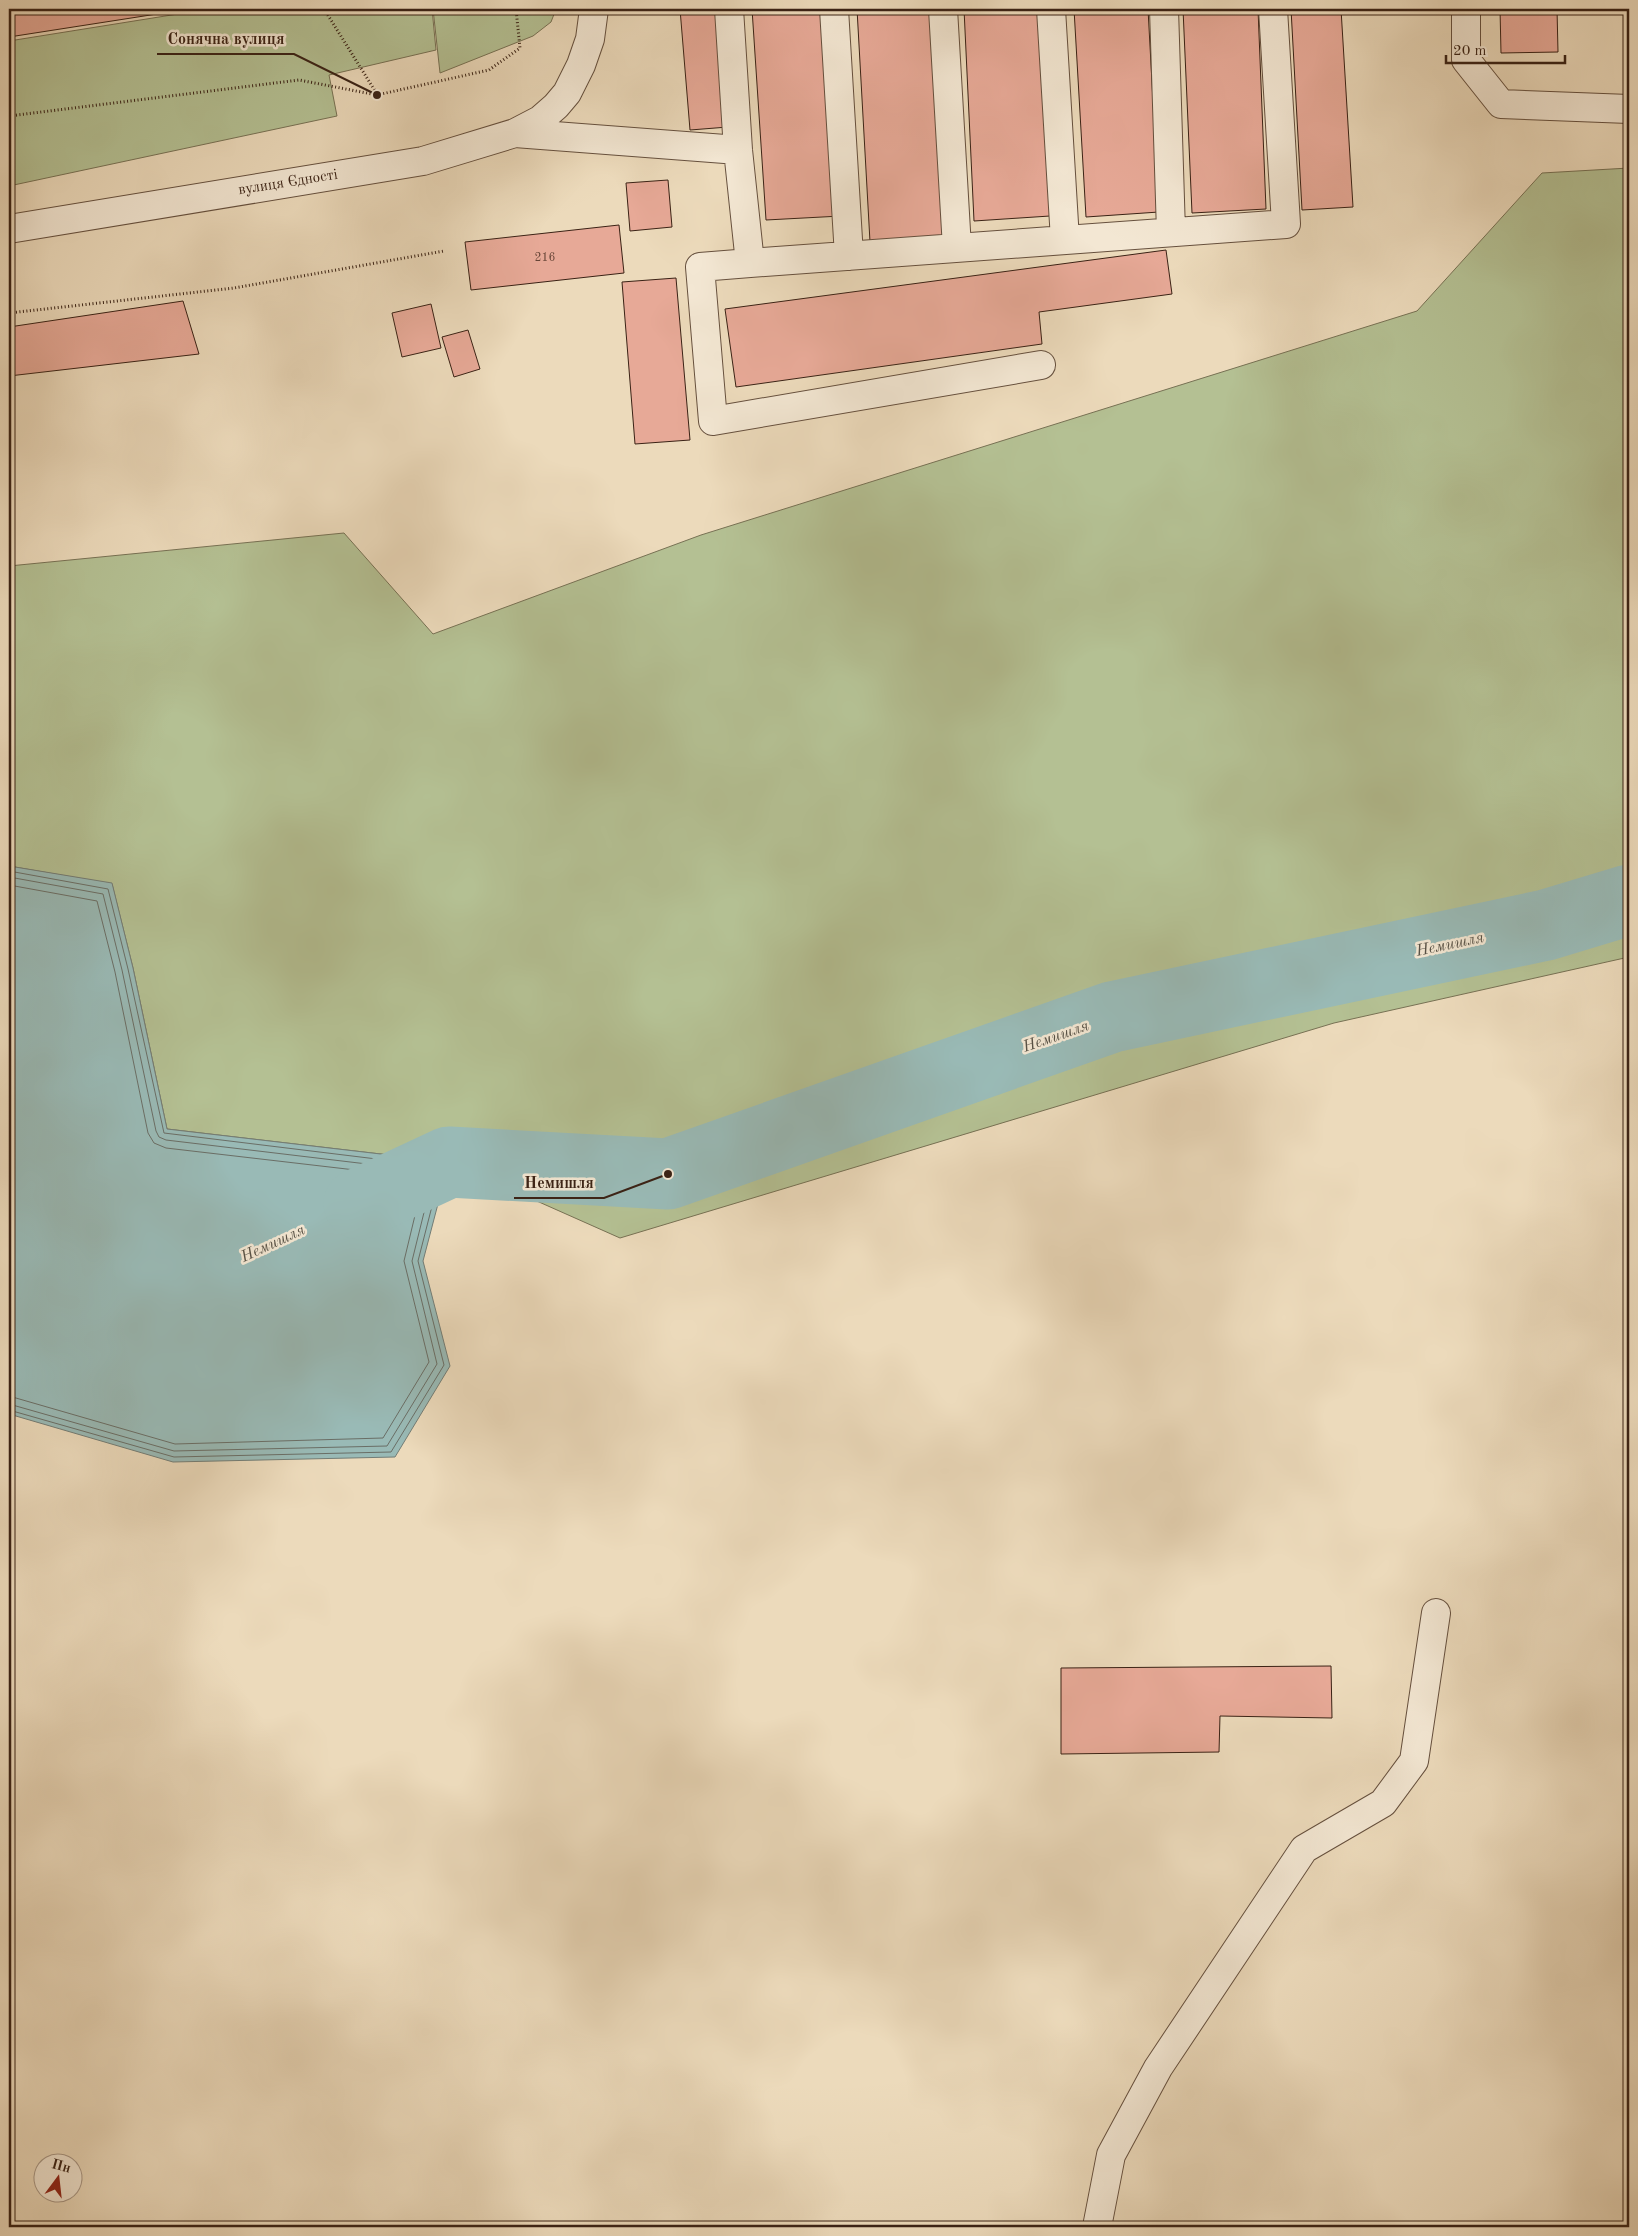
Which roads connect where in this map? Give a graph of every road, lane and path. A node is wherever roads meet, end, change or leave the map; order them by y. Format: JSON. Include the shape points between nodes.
{"nodes":[{"id":1,"x":324,"y":9,"type":"edge"},
{"id":2,"x":516,"y":9,"type":"edge"},
{"id":3,"x":594,"y":9,"type":"edge"},
{"id":4,"x":729,"y":9,"type":"edge"},
{"id":5,"x":834,"y":9,"type":"edge"},
{"id":6,"x":943,"y":9,"type":"edge"},
{"id":7,"x":1051,"y":9,"type":"edge"},
{"id":8,"x":1164,"y":9,"type":"edge"},
{"id":9,"x":1273,"y":9,"type":"edge"},
{"id":10,"x":1466,"y":9,"type":"edge"},
{"id":11,"x":377,"y":95,"type":"junction"},
{"id":12,"x":1629,"y":108,"type":"edge"},
{"id":13,"x":9,"y":116,"type":"edge"},
{"id":14,"x":515,"y":133,"type":"junction"},
{"id":15,"x":738,"y":150,"type":"junction"},
{"id":16,"x":9,"y":229,"type":"edge"},
{"id":17,"x":1171,"y":232,"type":"junction"},
{"id":18,"x":1064,"y":240,"type":"junction"},
{"id":19,"x":957,"y":248,"type":"junction"},
{"id":20,"x":444,"y":251,"type":"dead end"},
{"id":21,"x":849,"y":256,"type":"junction"},
{"id":22,"x":750,"y":263,"type":"junction"},
{"id":23,"x":9,"y":313,"type":"edge"},
{"id":24,"x":1041,"y":364,"type":"dead end"},
{"id":25,"x":1436,"y":1614,"type":"dead end"},
{"id":26,"x":1097,"y":2227,"type":"edge"}],
"edges":[{"from":1,"to":11,"type":"path"},
{"from":2,"to":11,"type":"path","via":[[520,48],[489,70]]},
{"from":3,"to":14,"type":"street","name":"вулиця Єдності","via":[[590,39],[567,93],[540,120]]},
{"from":4,"to":15,"type":"street"},
{"from":5,"to":21,"type":"street"},
{"from":6,"to":19,"type":"street"},
{"from":7,"to":18,"type":"street"},
{"from":8,"to":17,"type":"street"},
{"from":9,"to":17,"type":"street","via":[[1286,224]]},
{"from":10,"to":12,"type":"street","via":[[1466,60],[1501,104]]},
{"from":11,"to":13,"type":"path","via":[[299,80]]},
{"from":14,"to":15,"type":"street"},
{"from":14,"to":16,"type":"street","name":"вулиця Єдності","via":[[423,161]]},
{"from":15,"to":22,"type":"street"},
{"from":17,"to":18,"type":"street"},
{"from":18,"to":19,"type":"street"},
{"from":19,"to":21,"type":"street"},
{"from":20,"to":23,"type":"path","via":[[234,288]]},
{"from":21,"to":22,"type":"street"},
{"from":22,"to":24,"type":"street","via":[[700,267],[713,422]]},
{"from":25,"to":26,"type":"street","via":[[1414,1761],[1383,1803],[1304,1849],[1154,2077],[1111,2155]]}]}
